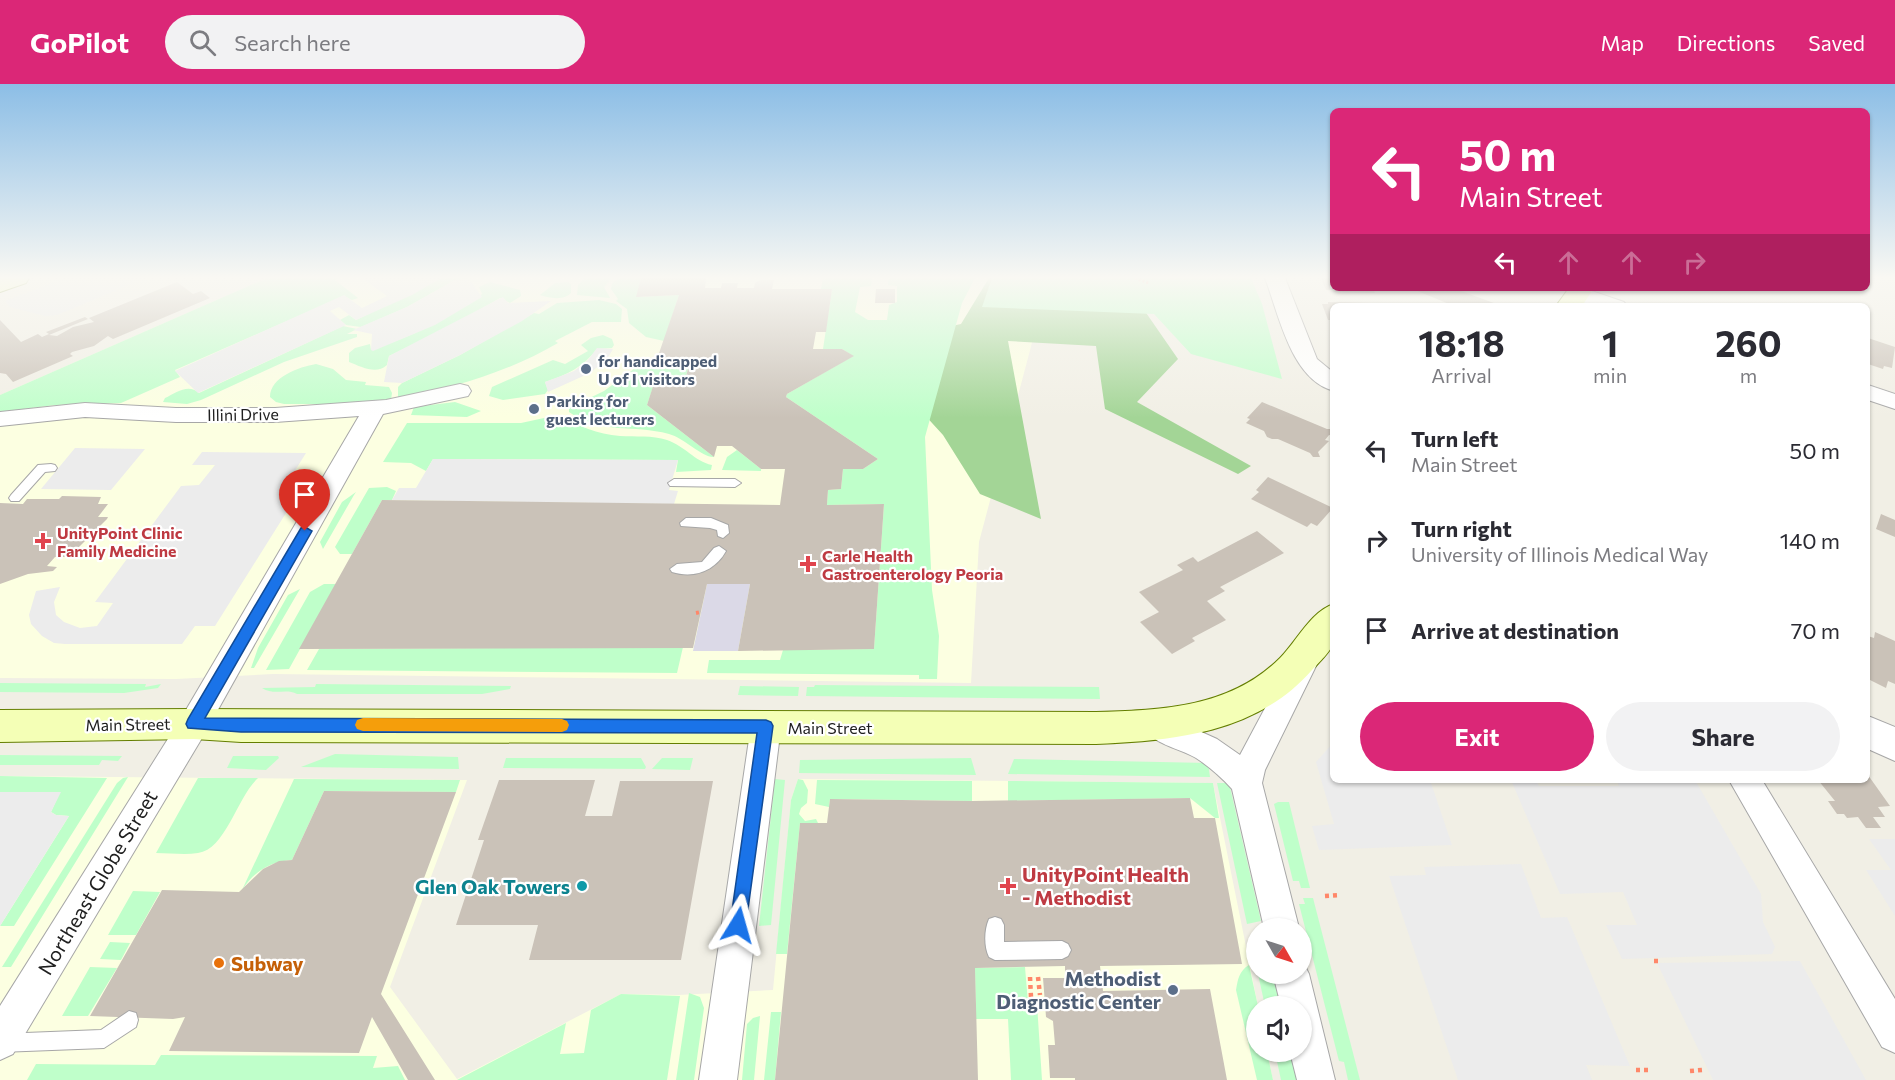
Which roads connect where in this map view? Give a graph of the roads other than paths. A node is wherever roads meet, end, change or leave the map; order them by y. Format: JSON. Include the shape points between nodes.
{"nodes":[{"id":1,"x":1293,"y":324,"type":"edge"},
{"id":2,"x":1330,"y":381,"type":"edge"},
{"id":3,"x":460,"y":391,"type":"dead end"},
{"id":4,"x":1870,"y":393,"type":"edge"},
{"id":5,"x":1895,"y":402,"type":"edge"},
{"id":6,"x":375,"y":408,"type":"junction"},
{"id":7,"x":25,"y":415,"type":"junction"},
{"id":8,"x":0,"y":419,"type":"edge"},
{"id":9,"x":0,"y":424,"type":"edge"},
{"id":10,"x":51,"y":468,"type":"dead end"},
{"id":11,"x":674,"y":483,"type":"dead end"},
{"id":12,"x":735,"y":483,"type":"dead end"},
{"id":13,"x":15,"y":498,"type":"dead end"},
{"id":14,"x":686,"y":523,"type":"dead end"},
{"id":15,"x":723,"y":533,"type":"dead end"},
{"id":16,"x":719,"y":551,"type":"dead end"},
{"id":17,"x":677,"y":569,"type":"dead end"},
{"id":18,"x":1330,"y":622,"type":"edge"},
{"id":19,"x":1311,"y":646,"type":"junction"},
{"id":20,"x":194,"y":724,"type":"junction"},
{"id":21,"x":1157,"y":725,"type":"junction"},
{"id":22,"x":0,"y":726,"type":"edge"},
{"id":23,"x":766,"y":726,"type":"junction"},
{"id":24,"x":1870,"y":733,"type":"edge"},
{"id":25,"x":1895,"y":745,"type":"edge"},
{"id":26,"x":1246,"y":783,"type":"junction"},
{"id":27,"x":1747,"y":783,"type":"edge"},
{"id":28,"x":1279,"y":918,"type":"edge"},
{"id":29,"x":995,"y":925,"type":"dead end"},
{"id":30,"x":1062,"y":950,"type":"dead end"},
{"id":31,"x":129,"y":1020,"type":"dead end"},
{"id":32,"x":1895,"y":1034,"type":"edge"},
{"id":33,"x":0,"y":1042,"type":"edge"},
{"id":34,"x":1312,"y":1062,"type":"edge"},
{"id":35,"x":718,"y":1080,"type":"edge"},
{"id":36,"x":1316,"y":1080,"type":"edge"}],
"edges":[{"from":1,"to":2,"type":"street","via":[[1306,360]]},
{"from":3,"to":6,"type":"street","name":"Illini Drive"},
{"from":4,"to":5,"type":"street"},
{"from":6,"to":7,"type":"street","name":"Illini Drive","via":[[275,415],[85,411]]},
{"from":6,"to":20,"type":"street","name":"Northeast Globe Street"},
{"from":7,"to":8,"type":"street","name":"Illini Drive"},
{"from":7,"to":9,"type":"street","name":"Illini Drive"},
{"from":10,"to":13,"type":"lane","via":[[42,468]]},
{"from":11,"to":12,"type":"lane"},
{"from":14,"to":15,"type":"lane","via":[[711,523],[723,528]]},
{"from":16,"to":17,"type":"lane","via":[[705,568]]},
{"from":18,"to":19,"type":"main road","name":"Main Street"},
{"from":19,"to":21,"type":"main road","name":"Main Street","via":[[1283,678],[1250,700],[1210,715]]},
{"from":19,"to":26,"type":"street","via":[[1249,769]]},
{"from":20,"to":22,"type":"main road","name":"Main Street"},
{"from":20,"to":23,"type":"main road","name":"Main Street"},
{"from":20,"to":33,"type":"street","name":"Northeast Globe Street"},
{"from":21,"to":23,"type":"main road","name":"Main Street"},
{"from":21,"to":26,"type":"street","via":[[1206,747]]},
{"from":23,"to":35,"type":"street"},
{"from":24,"to":25,"type":"street"},
{"from":26,"to":28,"type":"street"},
{"from":27,"to":32,"type":"street"},
{"from":29,"to":30,"type":"lane","via":[[995,951]]},
{"from":31,"to":33,"type":"lane","via":[[104,1039]]},
{"from":34,"to":36,"type":"street"}]}
